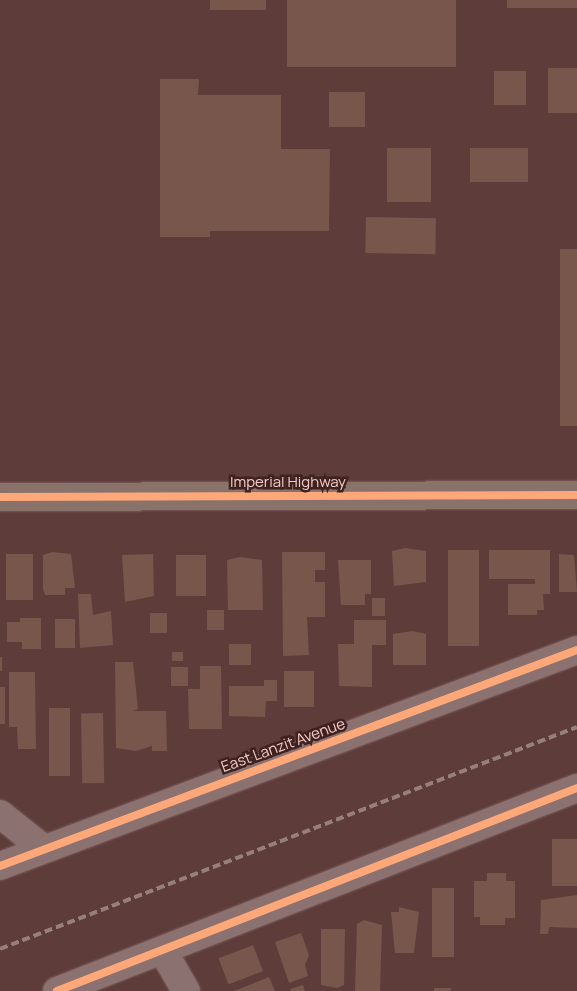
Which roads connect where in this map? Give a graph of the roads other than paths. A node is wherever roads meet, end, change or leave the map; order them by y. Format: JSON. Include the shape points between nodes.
{"nodes":[{"id":1,"x":577,"y":495,"type":"edge"},
{"id":2,"x":0,"y":497,"type":"edge"},
{"id":3,"x":577,"y":650,"type":"edge"},
{"id":4,"x":577,"y":788,"type":"edge"},
{"id":5,"x":0,"y":814,"type":"edge"},
{"id":6,"x":44,"y":849,"type":"junction"},
{"id":7,"x":0,"y":866,"type":"edge"},
{"id":8,"x":163,"y":951,"type":"junction"},
{"id":9,"x":57,"y":991,"type":"edge"},
{"id":10,"x":186,"y":991,"type":"edge"}],
"edges":[{"from":1,"to":2,"type":"main road","name":"Imperial Highway"},
{"from":3,"to":6,"type":"street","name":"East Lanzit Avenue"},
{"from":4,"to":8,"type":"street"},
{"from":5,"to":6,"type":"street"},
{"from":6,"to":7,"type":"street","name":"East Lanzit Avenue"},
{"from":8,"to":9,"type":"street"},
{"from":8,"to":10,"type":"street"}]}
